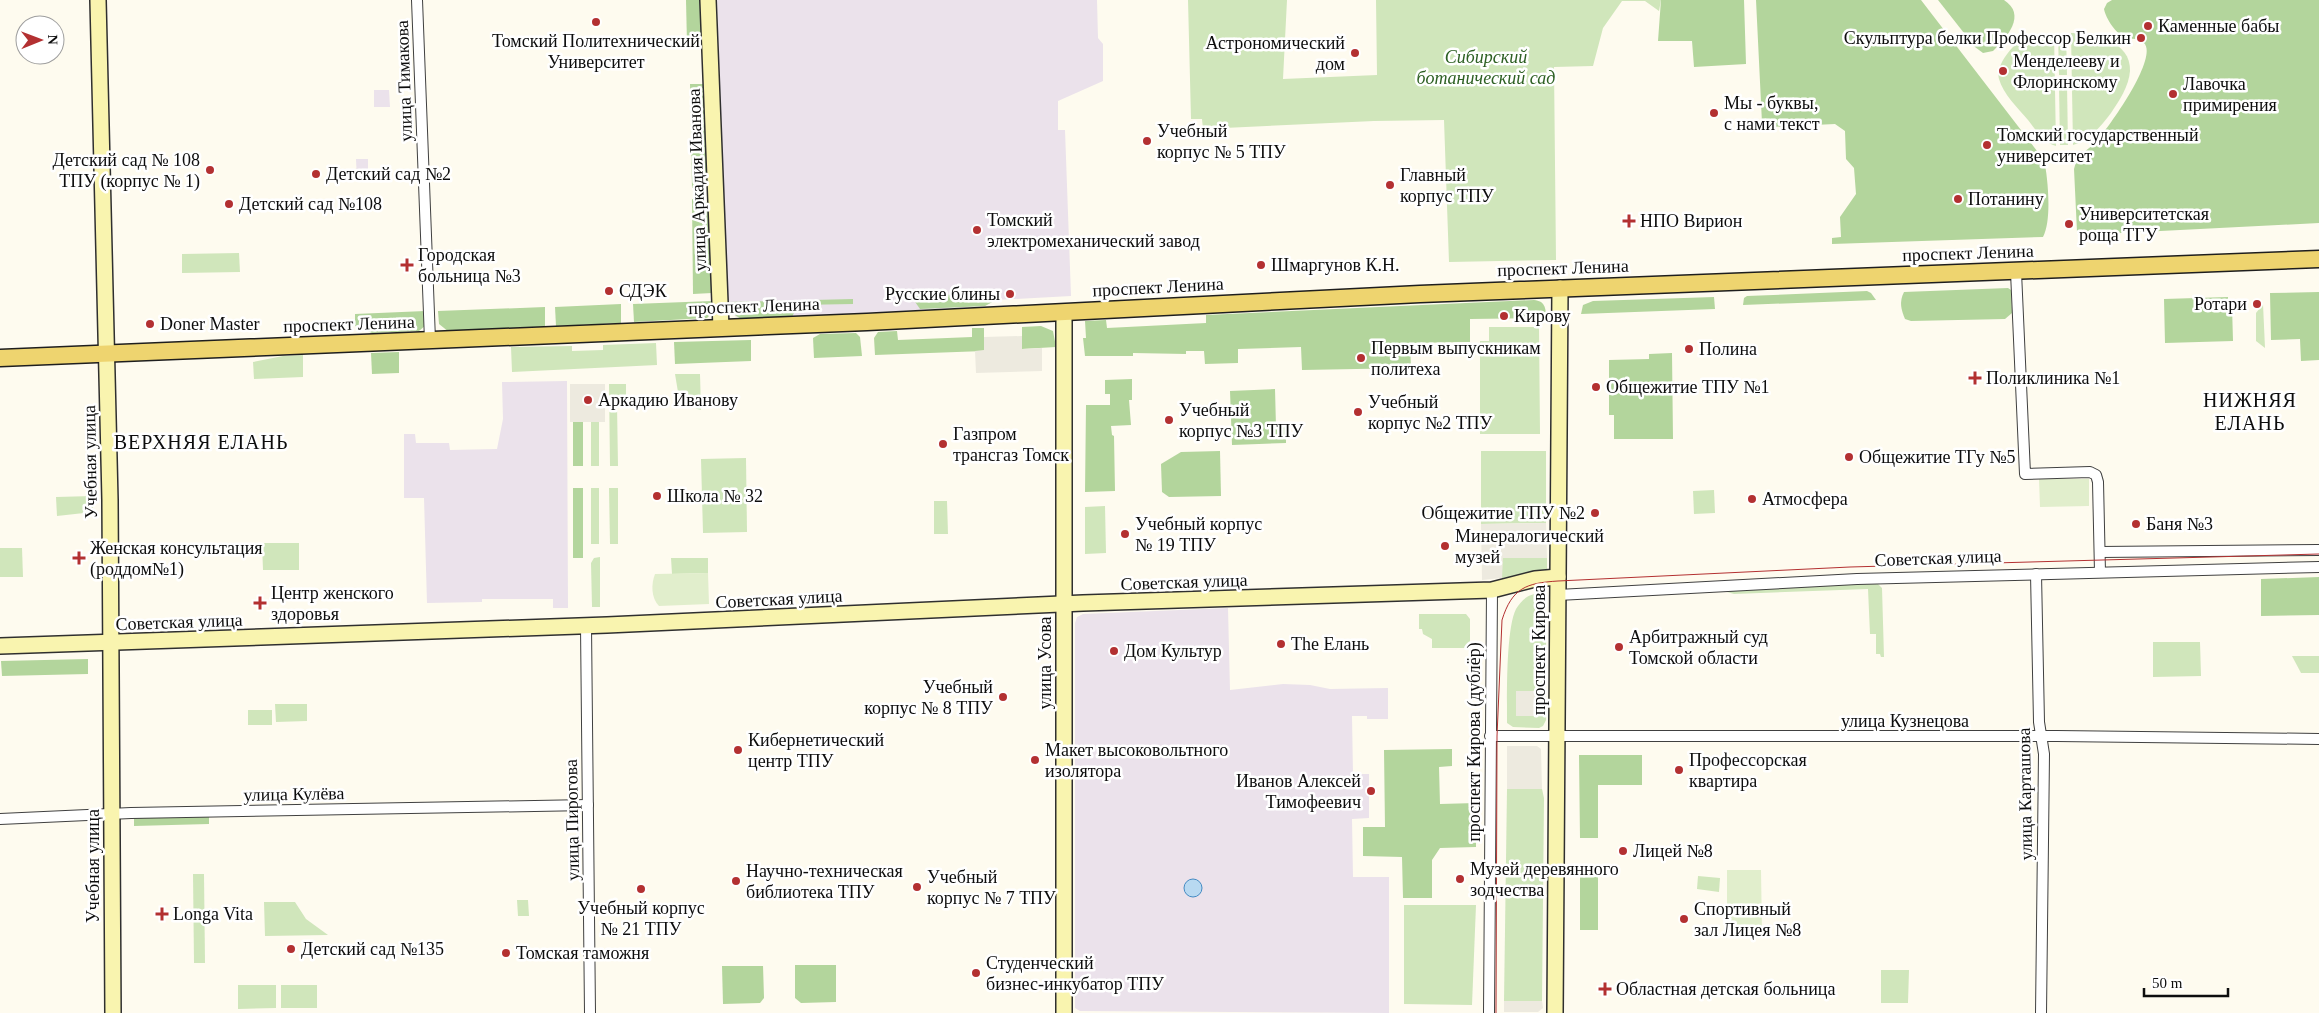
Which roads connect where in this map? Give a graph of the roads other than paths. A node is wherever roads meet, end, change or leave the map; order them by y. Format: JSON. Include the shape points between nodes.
{"nodes":[{"id":1,"x":98,"y":0,"type":"edge"},
{"id":2,"x":417,"y":0,"type":"edge"},
{"id":3,"x":708,"y":0,"type":"edge"},
{"id":4,"x":2319,"y":260,"type":"edge"},
{"id":5,"x":2016,"y":272,"type":"junction"},
{"id":6,"x":1560,"y":288,"type":"junction"},
{"id":7,"x":1064,"y":313,"type":"junction"},
{"id":8,"x":721,"y":328,"type":"junction"},
{"id":9,"x":430,"y":340,"type":"junction"},
{"id":10,"x":107,"y":354,"type":"junction"},
{"id":11,"x":0,"y":358,"type":"edge"},
{"id":12,"x":2319,"y":550,"type":"edge"},
{"id":13,"x":2100,"y":552,"type":"junction"},
{"id":14,"x":2319,"y":567,"type":"edge"},
{"id":15,"x":2100,"y":572,"type":"junction"},
{"id":16,"x":2036,"y":574,"type":"junction"},
{"id":17,"x":1558,"y":578,"type":"junction"},
{"id":18,"x":1492,"y":590,"type":"junction"},
{"id":19,"x":1558,"y":595,"type":"junction"},
{"id":20,"x":1064,"y":604,"type":"junction"},
{"id":21,"x":586,"y":626,"type":"junction"},
{"id":22,"x":111,"y":643,"type":"junction"},
{"id":23,"x":0,"y":646,"type":"edge"},
{"id":24,"x":1556,"y":735,"type":"junction"},
{"id":25,"x":1490,"y":736,"type":"junction"},
{"id":26,"x":2041,"y":736,"type":"junction"},
{"id":27,"x":2319,"y":739,"type":"edge"},
{"id":28,"x":588,"y":805,"type":"junction"},
{"id":29,"x":112,"y":814,"type":"junction"},
{"id":30,"x":0,"y":819,"type":"edge"},
{"id":31,"x":113,"y":1013,"type":"edge"},
{"id":32,"x":590,"y":1013,"type":"edge"},
{"id":33,"x":1064,"y":1013,"type":"edge"},
{"id":34,"x":1489,"y":1013,"type":"edge"},
{"id":35,"x":1555,"y":1013,"type":"edge"},
{"id":36,"x":2041,"y":1013,"type":"edge"}],
"edges":[{"from":1,"to":10,"type":"main road","name":"Учебная улица"},
{"from":2,"to":9,"type":"street","name":"улица Тимакова"},
{"from":3,"to":8,"type":"main road","name":"улица Аркадия Иванова"},
{"from":4,"to":5,"type":"main road","name":"проспект Ленина"},
{"from":5,"to":6,"type":"main road","name":"проспект Ленина"},
{"from":5,"to":13,"type":"street","via":[[2025,474],[2090,472],[2096,475]]},
{"from":6,"to":7,"type":"main road","name":"проспект Ленина"},
{"from":6,"to":17,"type":"main road","name":"проспект Кирова"},
{"from":7,"to":8,"type":"main road","name":"проспект Ленина"},
{"from":7,"to":20,"type":"main road","name":"улица Усова"},
{"from":8,"to":9,"type":"main road","name":"проспект Ленина"},
{"from":9,"to":10,"type":"main road","name":"проспект Ленина"},
{"from":10,"to":11,"type":"main road","name":"проспект Ленина"},
{"from":10,"to":22,"type":"main road","name":"Учебная улица"},
{"from":12,"to":13,"type":"street"},
{"from":13,"to":15,"type":"street"},
{"from":14,"to":15,"type":"street","name":"Советская улица"},
{"from":15,"to":16,"type":"street","name":"Советская улица"},
{"from":16,"to":19,"type":"street","name":"Советская улица","via":[[1857,579]]},
{"from":16,"to":26,"type":"street","name":"улица Карташова"},
{"from":17,"to":18,"type":"main road","name":"Советская улица","via":[[1535,579]]},
{"from":17,"to":19,"type":"main road","name":"проспект Кирова"},
{"from":18,"to":20,"type":"main road","name":"Советская улица"},
{"from":18,"to":25,"type":"street","name":"проспект Кирова (дублёр)"},
{"from":19,"to":24,"type":"main road","name":"проспект Кирова"},
{"from":20,"to":21,"type":"main road","name":"Советская улица"},
{"from":20,"to":33,"type":"main road","name":"улица Усова"},
{"from":21,"to":22,"type":"main road","name":"Советская улица"},
{"from":21,"to":28,"type":"street","name":"улица Пирогова"},
{"from":22,"to":23,"type":"main road","name":"Советская улица"},
{"from":22,"to":29,"type":"main road","name":"Учебная улица"},
{"from":24,"to":25,"type":"street","name":"улица Кузнецова"},
{"from":24,"to":26,"type":"street","name":"улица Кузнецова"},
{"from":24,"to":35,"type":"main road","name":"проспект Кирова"},
{"from":25,"to":34,"type":"street","name":"проспект Кирова (дублёр)"},
{"from":26,"to":27,"type":"street","name":"улица Кузнецова"},
{"from":26,"to":36,"type":"street","name":"улица Карташова","via":[[2044,762]]},
{"from":28,"to":29,"type":"street","name":"улица Кулёва"},
{"from":28,"to":32,"type":"street","name":"улица Пирогова"},
{"from":29,"to":30,"type":"street","name":"улица Кулёва"},
{"from":29,"to":31,"type":"main road","name":"Учебная улица"}]}
